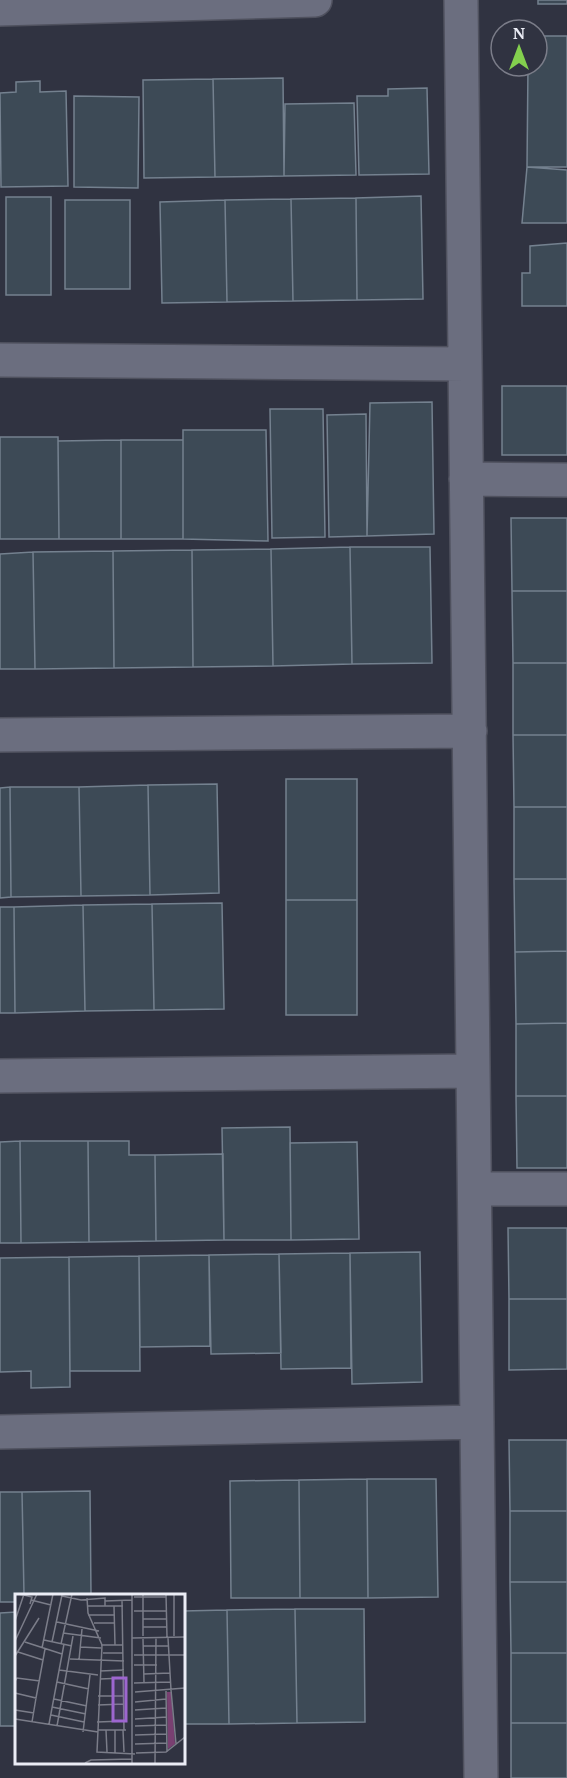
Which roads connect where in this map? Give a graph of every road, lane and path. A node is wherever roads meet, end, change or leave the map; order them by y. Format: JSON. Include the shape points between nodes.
{"nodes":[{"id":1,"x":315,"y":0,"type":"edge"},
{"id":2,"x":461,"y":0,"type":"edge"},
{"id":3,"x":0,"y":9,"type":"edge"},
{"id":4,"x":0,"y":360,"type":"edge"},
{"id":5,"x":465,"y":364,"type":"junction"},
{"id":6,"x":466,"y":479,"type":"junction"},
{"id":7,"x":567,"y":480,"type":"edge"},
{"id":8,"x":470,"y":730,"type":"junction"},
{"id":9,"x":0,"y":735,"type":"edge"},
{"id":10,"x":473,"y":1071,"type":"junction"},
{"id":11,"x":0,"y":1076,"type":"edge"},
{"id":12,"x":475,"y":1189,"type":"junction"},
{"id":13,"x":567,"y":1189,"type":"edge"},
{"id":14,"x":477,"y":1422,"type":"junction"},
{"id":15,"x":0,"y":1432,"type":"edge"},
{"id":16,"x":459,"y":1778,"type":"edge"},
{"id":17,"x":481,"y":1778,"type":"edge"}],
"edges":[{"from":1,"to":3,"type":"street"},
{"from":2,"to":5,"type":"street"},
{"from":4,"to":5,"type":"street"},
{"from":5,"to":6,"type":"street"},
{"from":6,"to":7,"type":"street"},
{"from":6,"to":8,"type":"street"},
{"from":8,"to":9,"type":"street"},
{"from":8,"to":10,"type":"street"},
{"from":10,"to":11,"type":"street"},
{"from":10,"to":12,"type":"street"},
{"from":12,"to":13,"type":"street"},
{"from":12,"to":14,"type":"street"},
{"from":14,"to":15,"type":"street"},
{"from":14,"to":17,"type":"street"},
{"from":16,"to":17,"type":"street"}]}
